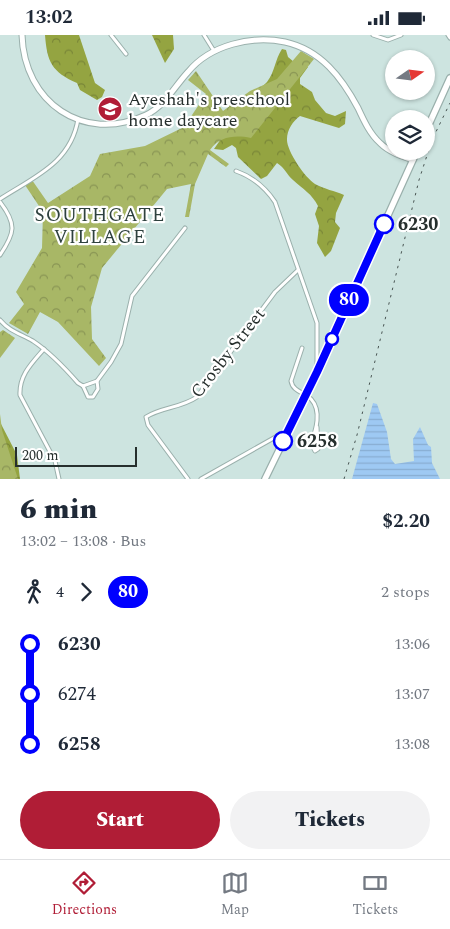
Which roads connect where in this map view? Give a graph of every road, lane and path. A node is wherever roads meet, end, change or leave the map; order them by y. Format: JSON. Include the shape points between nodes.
{"nodes":[{"id":1,"x":22,"y":35,"type":"edge"},
{"id":2,"x":111,"y":35,"type":"edge"},
{"id":3,"x":204,"y":35,"type":"edge"},
{"id":4,"x":373,"y":35,"type":"edge"},
{"id":5,"x":401,"y":35,"type":"edge"},
{"id":6,"x":448,"y":35,"type":"edge"},
{"id":7,"x":257,"y":38,"type":"edge"},
{"id":8,"x":450,"y":38,"type":"edge"},
{"id":9,"x":214,"y":52,"type":"junction"},
{"id":10,"x":126,"y":54,"type":"dead end"},
{"id":11,"x":450,"y":78,"type":"edge"},
{"id":12,"x":435,"y":111,"type":"edge"},
{"id":13,"x":78,"y":119,"type":"junction"},
{"id":14,"x":385,"y":147,"type":"edge"},
{"id":15,"x":414,"y":160,"type":"edge"},
{"id":16,"x":236,"y":171,"type":"dead end"},
{"id":17,"x":0,"y":201,"type":"edge"},
{"id":18,"x":185,"y":228,"type":"dead end"},
{"id":19,"x":0,"y":255,"type":"edge"},
{"id":20,"x":298,"y":270,"type":"junction"},
{"id":21,"x":0,"y":320,"type":"edge"},
{"id":22,"x":302,"y":348,"type":"dead end"},
{"id":23,"x":44,"y":349,"type":"junction"},
{"id":24,"x":317,"y":372,"type":"junction"},
{"id":25,"x":97,"y":381,"type":"junction"},
{"id":26,"x":83,"y":386,"type":"junction"},
{"id":27,"x":305,"y":395,"type":"junction"},
{"id":28,"x":317,"y":427,"type":"junction"},
{"id":29,"x":288,"y":430,"type":"junction"},
{"id":30,"x":59,"y":479,"type":"edge"},
{"id":31,"x":188,"y":479,"type":"edge"},
{"id":32,"x":201,"y":479,"type":"edge"},
{"id":33,"x":265,"y":479,"type":"edge"}],
"edges":[{"from":1,"to":13,"type":"street","via":[[27,68],[35,86],[61,111]]},
{"from":2,"to":10,"type":"street"},
{"from":3,"to":9,"type":"street"},
{"from":4,"to":5,"type":"street","via":[[388,40]]},
{"from":6,"to":8,"type":"street"},
{"from":7,"to":9,"type":"street"},
{"from":7,"to":14,"type":"street","via":[[300,47],[329,66],[347,88],[373,136]]},
{"from":9,"to":13,"type":"street","via":[[197,62],[164,101],[147,114],[105,124]]},
{"from":11,"to":12,"type":"main road"},
{"from":13,"to":17,"type":"street","via":[[74,137],[60,159]]},
{"from":15,"to":24,"type":"main road"},
{"from":16,"to":20,"type":"street","via":[[248,175],[275,202]]},
{"from":17,"to":19,"type":"street","via":[[13,229]]},
{"from":18,"to":25,"type":"street","via":[[137,289],[128,309],[119,349]]},
{"from":20,"to":24,"type":"street","via":[[318,323]]},
{"from":20,"to":31,"type":"street","name":"Crosby Street","via":[[275,293],[197,397],[187,404],[155,411],[146,417],[148,425]]},
{"from":21,"to":23,"type":"street","via":[[12,331]]},
{"from":22,"to":27,"type":"street","via":[[291,381],[294,388]]},
{"from":23,"to":26,"type":"street"},
{"from":23,"to":30,"type":"street","via":[[25,373],[20,395],[55,461]]},
{"from":24,"to":27,"type":"main road"},
{"from":25,"to":26,"type":"street"},
{"from":25,"to":26,"type":"street","via":[[98,389],[93,397],[88,397]]},
{"from":27,"to":28,"type":"street","via":[[315,407]]},
{"from":27,"to":29,"type":"main road"},
{"from":28,"to":28,"type":"street","via":[[312,443],[315,451],[318,449]]},
{"from":29,"to":32,"type":"street"},
{"from":29,"to":33,"type":"main road"}]}
